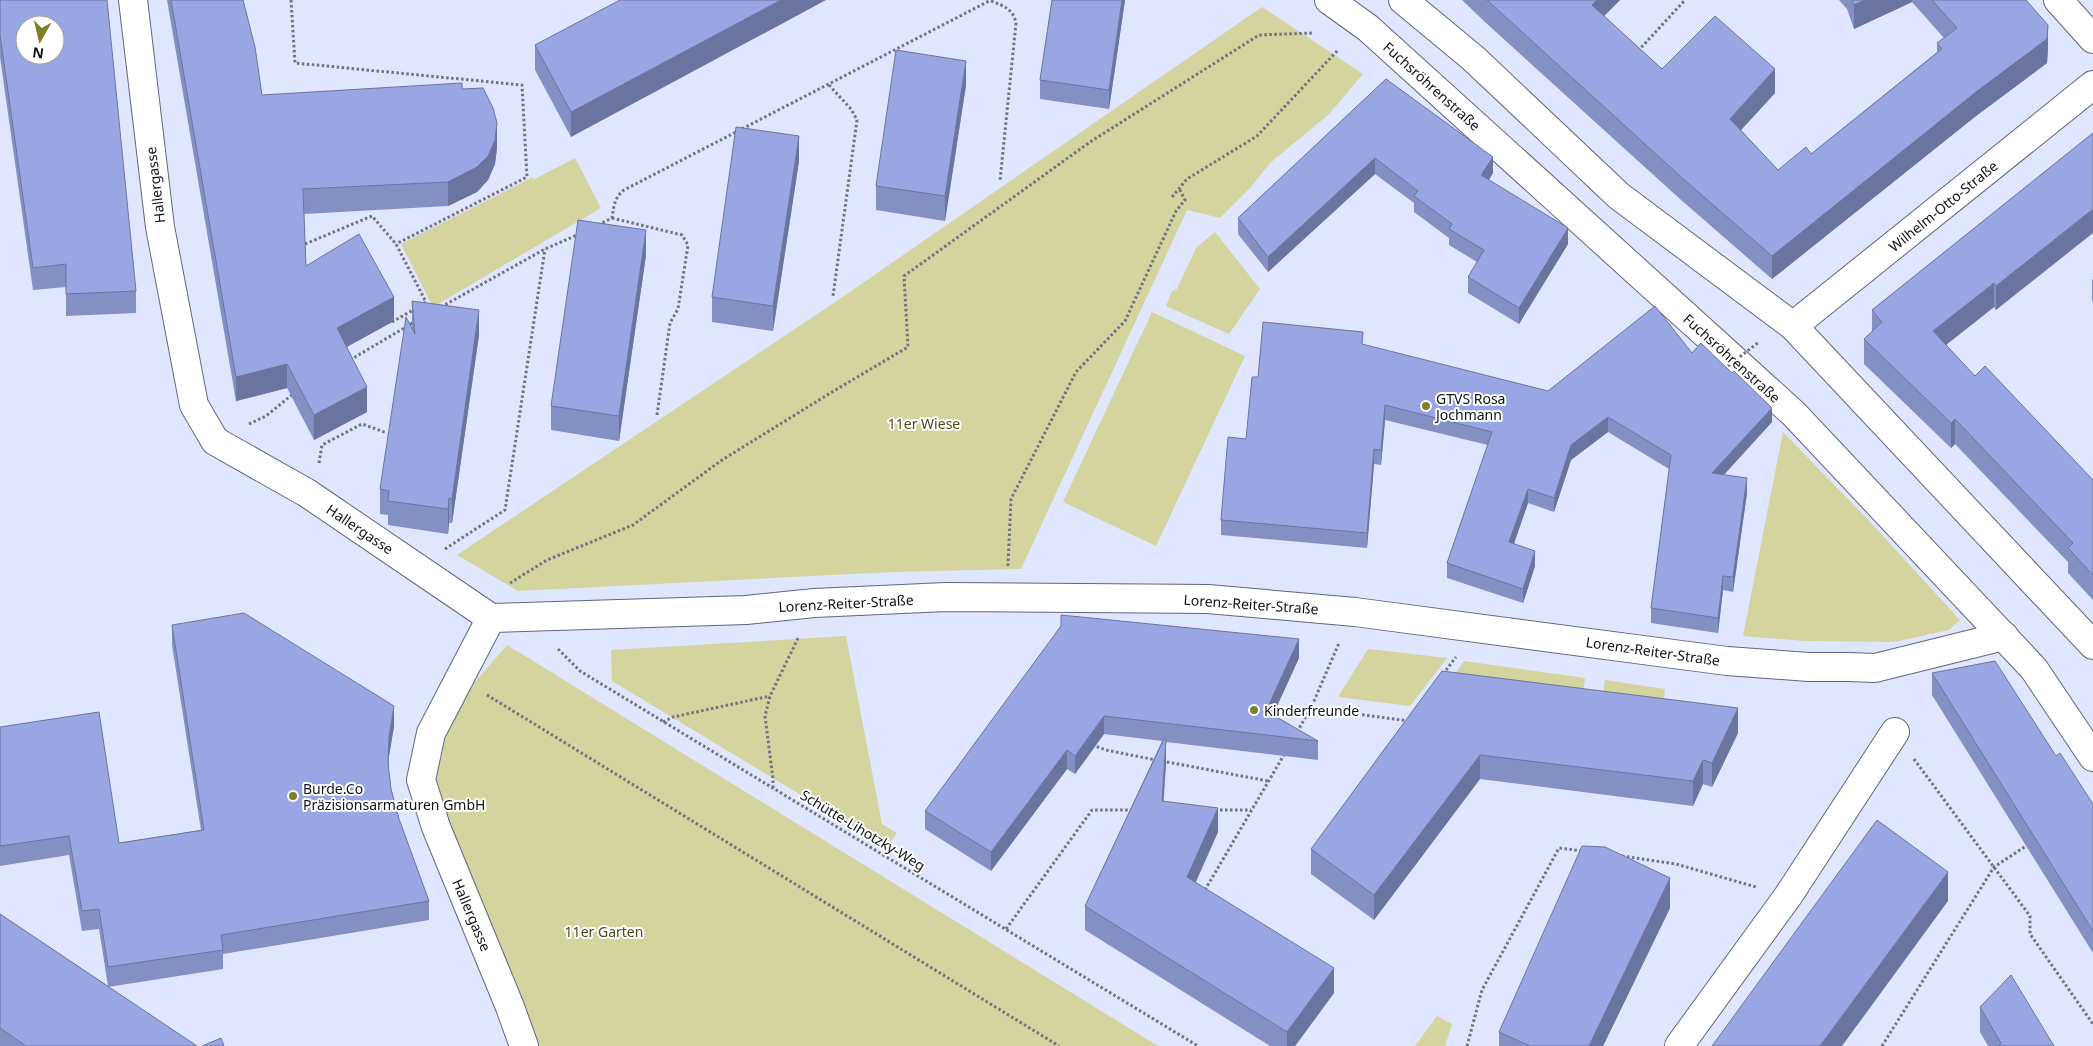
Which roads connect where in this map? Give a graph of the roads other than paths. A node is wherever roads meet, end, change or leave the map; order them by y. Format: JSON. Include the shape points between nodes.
{"nodes":[{"id":1,"x":133,"y":0,"type":"edge"},
{"id":2,"x":1329,"y":0,"type":"edge"},
{"id":3,"x":1403,"y":0,"type":"edge"},
{"id":4,"x":2058,"y":0,"type":"edge"},
{"id":5,"x":2093,"y":39,"type":"edge"},
{"id":6,"x":2093,"y":85,"type":"edge"},
{"id":7,"x":1793,"y":326,"type":"junction"},
{"id":8,"x":491,"y":618,"type":"junction"},
{"id":9,"x":2004,"y":636,"type":"junction"},
{"id":10,"x":2093,"y":646,"type":"edge"},
{"id":11,"x":1895,"y":732,"type":"road end"},
{"id":12,"x":2093,"y":757,"type":"edge"},
{"id":13,"x":524,"y":1046,"type":"edge"},
{"id":14,"x":1679,"y":1046,"type":"edge"}],
"edges":[{"from":1,"to":8,"type":"street","name":"Hallergasse","via":[[160,227],[194,405],[215,441],[307,493]]},
{"from":2,"to":9,"type":"street","name":"Fuchsröhrenstraße","via":[[1368,28],[1794,414]]},
{"from":3,"to":7,"type":"street","via":[[1473,58],[1619,196]]},
{"from":4,"to":5,"type":"street"},
{"from":6,"to":7,"type":"street","name":"Wilhelm-Otto-Straße"},
{"from":7,"to":10,"type":"street"},
{"from":8,"to":9,"type":"street","name":"Lorenz-Reiter-Straße","via":[[746,610],[814,603],[1008,596],[1208,599],[1355,612],[1727,660],[1809,667],[1875,668]]},
{"from":8,"to":13,"type":"street","name":"Hallergasse","via":[[431,733],[421,780],[436,827]]},
{"from":9,"to":12,"type":"street","name":"Fuchsröhrenstraße","via":[[2034,669]]},
{"from":11,"to":14,"type":"street","via":[[1788,896]]}]}
